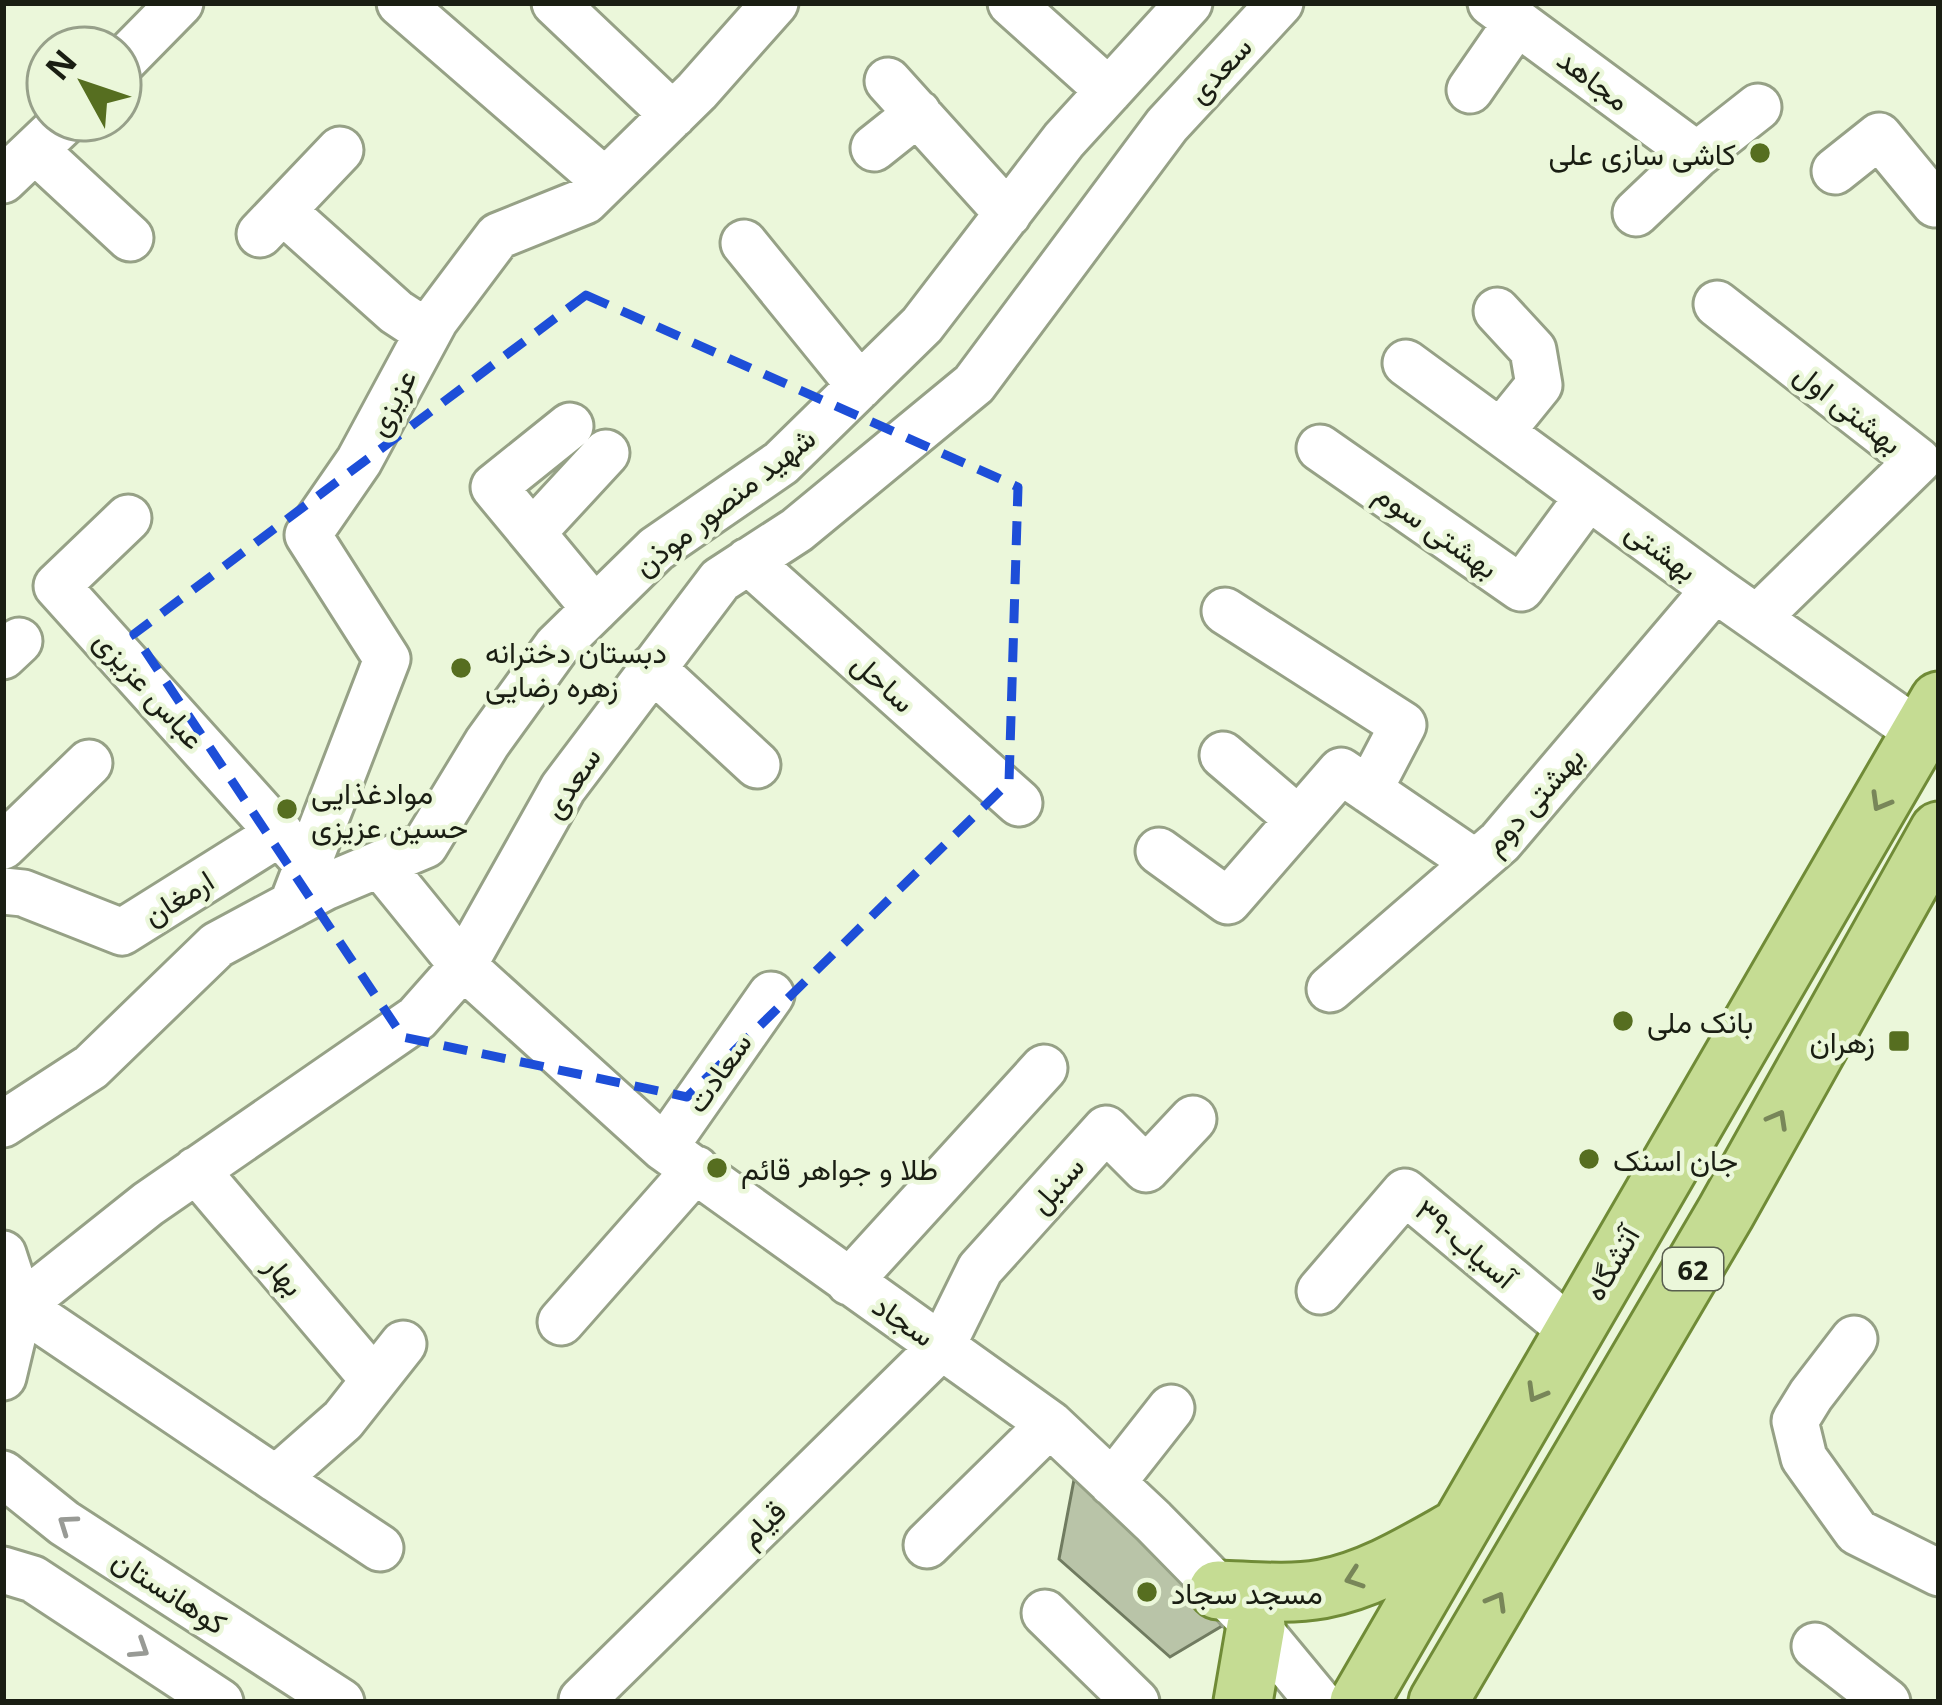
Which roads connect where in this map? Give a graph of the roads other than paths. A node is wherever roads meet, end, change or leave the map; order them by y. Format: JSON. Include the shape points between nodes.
{"nodes":[{"id":1,"x":180,"y":3,"type":"edge"},
{"id":2,"x":400,"y":3,"type":"edge"},
{"id":3,"x":555,"y":3,"type":"edge"},
{"id":4,"x":1011,"y":3,"type":"edge"},
{"id":5,"x":1189,"y":3,"type":"edge"},
{"id":6,"x":1280,"y":3,"type":"edge"},
{"id":7,"x":760,"y":8,"type":"edge"},
{"id":8,"x":1527,"y":17,"type":"edge"},
{"id":9,"x":144,"y":40,"type":"edge"},
{"id":10,"x":1470,"y":89,"type":"dead end"},
{"id":11,"x":1109,"y":91,"type":"junction"},
{"id":12,"x":1758,"y":107,"type":"dead end"},
{"id":13,"x":673,"y":115,"type":"junction"},
{"id":14,"x":874,"y":148,"type":"dead end"},
{"id":15,"x":35,"y":150,"type":"edge"},
{"id":16,"x":340,"y":150,"type":"dead end"},
{"id":17,"x":1697,"y":155,"type":"junction"},
{"id":18,"x":1835,"y":170,"type":"dead end"},
{"id":19,"x":605,"y":182,"type":"junction"},
{"id":20,"x":1939,"y":198,"type":"edge"},
{"id":21,"x":1636,"y":213,"type":"dead end"},
{"id":22,"x":1008,"y":214,"type":"junction"},
{"id":23,"x":130,"y":238,"type":"dead end"},
{"id":24,"x":744,"y":243,"type":"dead end"},
{"id":25,"x":1717,"y":304,"type":"dead end"},
{"id":26,"x":1497,"y":311,"type":"dead end"},
{"id":27,"x":428,"y":332,"type":"junction"},
{"id":28,"x":1406,"y":363,"type":"dead end"},
{"id":29,"x":860,"y":386,"type":"junction"},
{"id":30,"x":569,"y":426,"type":"dead end"},
{"id":31,"x":1501,"y":432,"type":"junction"},
{"id":32,"x":1320,"y":448,"type":"dead end"},
{"id":33,"x":606,"y":453,"type":"dead end"},
{"id":34,"x":1588,"y":497,"type":"junction"},
{"id":35,"x":128,"y":518,"type":"dead end"},
{"id":36,"x":532,"y":533,"type":"junction"},
{"id":37,"x":748,"y":561,"type":"junction"},
{"id":38,"x":1715,"y":590,"type":"junction"},
{"id":39,"x":595,"y":609,"type":"junction"},
{"id":40,"x":1225,"y":611,"type":"dead end"},
{"id":41,"x":1757,"y":618,"type":"junction"},
{"id":42,"x":652,"y":668,"type":"junction"},
{"id":43,"x":1929,"y":717,"type":"edge"},
{"id":44,"x":1222,"y":755,"type":"dead end"},
{"id":45,"x":89,"y":763,"type":"dead end"},
{"id":46,"x":757,"y":765,"type":"dead end"},
{"id":47,"x":1369,"y":790,"type":"junction"},
{"id":48,"x":1019,"y":803,"type":"dead end"},
{"id":49,"x":1298,"y":819,"type":"junction"},
{"id":50,"x":1939,"y":831,"type":"edge"},
{"id":51,"x":3,"y":846,"type":"edge"},
{"id":52,"x":1160,"y":851,"type":"dead end"},
{"id":53,"x":1476,"y":863,"type":"junction"},
{"id":54,"x":380,"y":865,"type":"junction"},
{"id":55,"x":293,"y":868,"type":"junction"},
{"id":56,"x":3,"y":891,"type":"edge"},
{"id":57,"x":463,"y":966,"type":"junction"},
{"id":58,"x":1330,"y":989,"type":"dead end"},
{"id":59,"x":771,"y":995,"type":"dead end"},
{"id":60,"x":1044,"y":1068,"type":"dead end"},
{"id":61,"x":1193,"y":1119,"type":"dead end"},
{"id":62,"x":3,"y":1124,"type":"edge"},
{"id":63,"x":680,"y":1159,"type":"junction"},
{"id":64,"x":196,"y":1170,"type":"junction"},
{"id":65,"x":3,"y":1254,"type":"edge"},
{"id":66,"x":849,"y":1282,"type":"junction"},
{"id":67,"x":1320,"y":1291,"type":"dead end"},
{"id":68,"x":20,"y":1306,"type":"junction"},
{"id":69,"x":561,"y":1322,"type":"dead end"},
{"id":70,"x":1572,"y":1331,"type":"junction"},
{"id":71,"x":1854,"y":1339,"type":"dead end"},
{"id":72,"x":404,"y":1344,"type":"dead end"},
{"id":73,"x":942,"y":1346,"type":"junction"},
{"id":74,"x":3,"y":1377,"type":"edge"},
{"id":75,"x":374,"y":1380,"type":"junction"},
{"id":76,"x":1171,"y":1408,"type":"dead end"},
{"id":77,"x":1051,"y":1424,"type":"junction"},
{"id":78,"x":3,"y":1474,"type":"edge"},
{"id":79,"x":276,"y":1479,"type":"junction"},
{"id":80,"x":1112,"y":1483,"type":"junction"},
{"id":81,"x":1459,"y":1528,"type":"junction"},
{"id":82,"x":927,"y":1545,"type":"dead end"},
{"id":83,"x":380,"y":1548,"type":"dead end"},
{"id":84,"x":3,"y":1570,"type":"edge"},
{"id":85,"x":1939,"y":1573,"type":"edge"},
{"id":86,"x":1237,"y":1608,"type":"junction"},
{"id":87,"x":1045,"y":1613,"type":"dead end"},
{"id":88,"x":1815,"y":1646,"type":"dead end"},
{"id":89,"x":1448,"y":1692,"type":"edge"},
{"id":90,"x":582,"y":1700,"type":"edge"},
{"id":91,"x":220,"y":1702,"type":"edge"},
{"id":92,"x":341,"y":1702,"type":"edge"},
{"id":93,"x":1136,"y":1702,"type":"edge"},
{"id":94,"x":1243,"y":1702,"type":"edge"},
{"id":95,"x":1319,"y":1702,"type":"edge"},
{"id":96,"x":1359,"y":1702,"type":"edge"},
{"id":97,"x":1887,"y":1702,"type":"edge"}],
"edges":[{"from":1,"to":9,"type":"street"},
{"from":2,"to":19,"type":"street"},
{"from":3,"to":13,"type":"street"},
{"from":4,"to":11,"type":"street"},
{"from":5,"to":11,"type":"street","name":"شهید منصور موذن"},
{"from":6,"to":37,"type":"street","name":"سعدی","via":[[1167,125],[974,385]]},
{"from":7,"to":13,"type":"street","name":"عزیزی"},
{"from":8,"to":10,"type":"street"},
{"from":8,"to":17,"type":"street","name":"مجاهد"},
{"from":11,"to":22,"type":"street","name":"شهید منصور موذن"},
{"from":12,"to":17,"type":"street"},
{"from":13,"to":19,"type":"street","name":"عزیزی"},
{"from":14,"to":22,"type":"street","via":[[903,97]]},
{"from":15,"to":23,"type":"street"},
{"from":16,"to":27,"type":"street","via":[[272,222]]},
{"from":17,"to":21,"type":"street"},
{"from":18,"to":20,"type":"street","via":[[1879,136],[1935,204]]},
{"from":19,"to":27,"type":"street","name":"عزیزی","via":[[585,201],[498,236]]},
{"from":22,"to":29,"type":"street","name":"شهید منصور موذن","via":[[922,325]]},
{"from":24,"to":29,"type":"street"},
{"from":25,"to":41,"type":"street","name":"بهشتی اول","via":[[1918,461]]},
{"from":26,"to":31,"type":"street","via":[[1533,350],[1539,385]]},
{"from":27,"to":55,"type":"street","name":"عزیزی","via":[[308,535],[387,659]]},
{"from":28,"to":31,"type":"street","name":"بهشتی"},
{"from":29,"to":39,"type":"street","name":"شهید منصور موذن","via":[[781,464],[656,549]]},
{"from":30,"to":36,"type":"street","via":[[494,487]]},
{"from":31,"to":34,"type":"street","name":"بهشتی"},
{"from":32,"to":34,"type":"street","name":"بهشتی سوم","via":[[1521,588]]},
{"from":33,"to":36,"type":"street"},
{"from":34,"to":38,"type":"street","name":"بهشتی"},
{"from":35,"to":55,"type":"street","name":"عباس عزیزی","via":[[57,586]]},
{"from":36,"to":39,"type":"street"},
{"from":37,"to":42,"type":"street","name":"سعدی","via":[[720,580]]},
{"from":37,"to":48,"type":"street","name":"ساحل"},
{"from":38,"to":41,"type":"street","name":"بهشتی"},
{"from":38,"to":53,"type":"street","name":"بهشتی دوم"},
{"from":39,"to":54,"type":"street","name":"شهید منصور موذن","via":[[557,646],[487,743],[425,845]]},
{"from":40,"to":47,"type":"street","via":[[1403,724]]},
{"from":41,"to":43,"type":"street","name":"بهشتی"},
{"from":42,"to":46,"type":"street"},
{"from":42,"to":57,"type":"street","name":"سعدی","via":[[562,788]]},
{"from":43,"to":70,"type":"main road","name":"آتشگاه","number":"62","one_way":true},
{"from":44,"to":49,"type":"street"},
{"from":45,"to":51,"type":"street"},
{"from":47,"to":49,"type":"street","via":[[1341,771]]},
{"from":47,"to":53,"type":"street"},
{"from":49,"to":52,"type":"street","via":[[1228,901]]},
{"from":89,"to":50,"type":"main road","number":"62","one_way":true},
{"from":53,"to":58,"type":"street","name":"بهشتی دوم"},
{"from":54,"to":55,"type":"street","name":"شهید منصور موذن","via":[[325,887]]},
{"from":54,"to":57,"type":"street","name":"سجاد"},
{"from":55,"to":56,"type":"street","name":"ارمغان","via":[[122,932]]},
{"from":55,"to":62,"type":"street","name":"شهید منصور موذن","via":[[91,1066]]},
{"from":57,"to":63,"type":"street","name":"سجاد"},
{"from":57,"to":64,"type":"street","name":"سعدی","via":[[417,1018]]},
{"from":59,"to":63,"type":"street","name":"سعادت"},
{"from":60,"to":66,"type":"street"},
{"from":61,"to":73,"type":"street","name":"سنبل","via":[[1146,1169],[1106,1129],[980,1269]]},
{"from":63,"to":66,"type":"street","name":"سجاد"},
{"from":63,"to":69,"type":"street","name":"سعادت"},
{"from":64,"to":68,"type":"street","name":"سعدی"},
{"from":64,"to":75,"type":"street","name":"بهار"},
{"from":65,"to":68,"type":"street"},
{"from":66,"to":73,"type":"street","name":"سجاد"},
{"from":67,"to":70,"type":"street","name":"۳۹-آسیاب","via":[[1406,1192]]},
{"from":68,"to":74,"type":"street"},
{"from":68,"to":79,"type":"street"},
{"from":70,"to":81,"type":"main road","name":"آتشگاه","number":"62","one_way":true},
{"from":71,"to":85,"type":"street","via":[[1795,1421],[1804,1457],[1857,1532]]},
{"from":72,"to":75,"type":"street"},
{"from":73,"to":77,"type":"street","name":"سجاد"},
{"from":73,"to":90,"type":"street","name":"قیام"},
{"from":75,"to":79,"type":"street","via":[[344,1420]]},
{"from":76,"to":80,"type":"street"},
{"from":77,"to":80,"type":"street","name":"سجاد"},
{"from":77,"to":82,"type":"street"},
{"from":92,"to":78,"type":"street","name":"کوهانستان","one_way":true,"via":[[64,1523]]},
{"from":79,"to":83,"type":"street"},
{"from":80,"to":86,"type":"street","name":"سجاد"},
{"from":81,"to":86,"type":"main road","one_way":true,"via":[[1391,1566]]},
{"from":81,"to":96,"type":"main road","name":"آتشگاه","number":"62"},
{"from":84,"to":91,"type":"street","one_way":true,"via":[[33,1579]]},
{"from":86,"to":94,"type":"main road"},
{"from":86,"to":95,"type":"street","name":"سجاد"},
{"from":87,"to":93,"type":"street"},
{"from":88,"to":97,"type":"street"}]}
